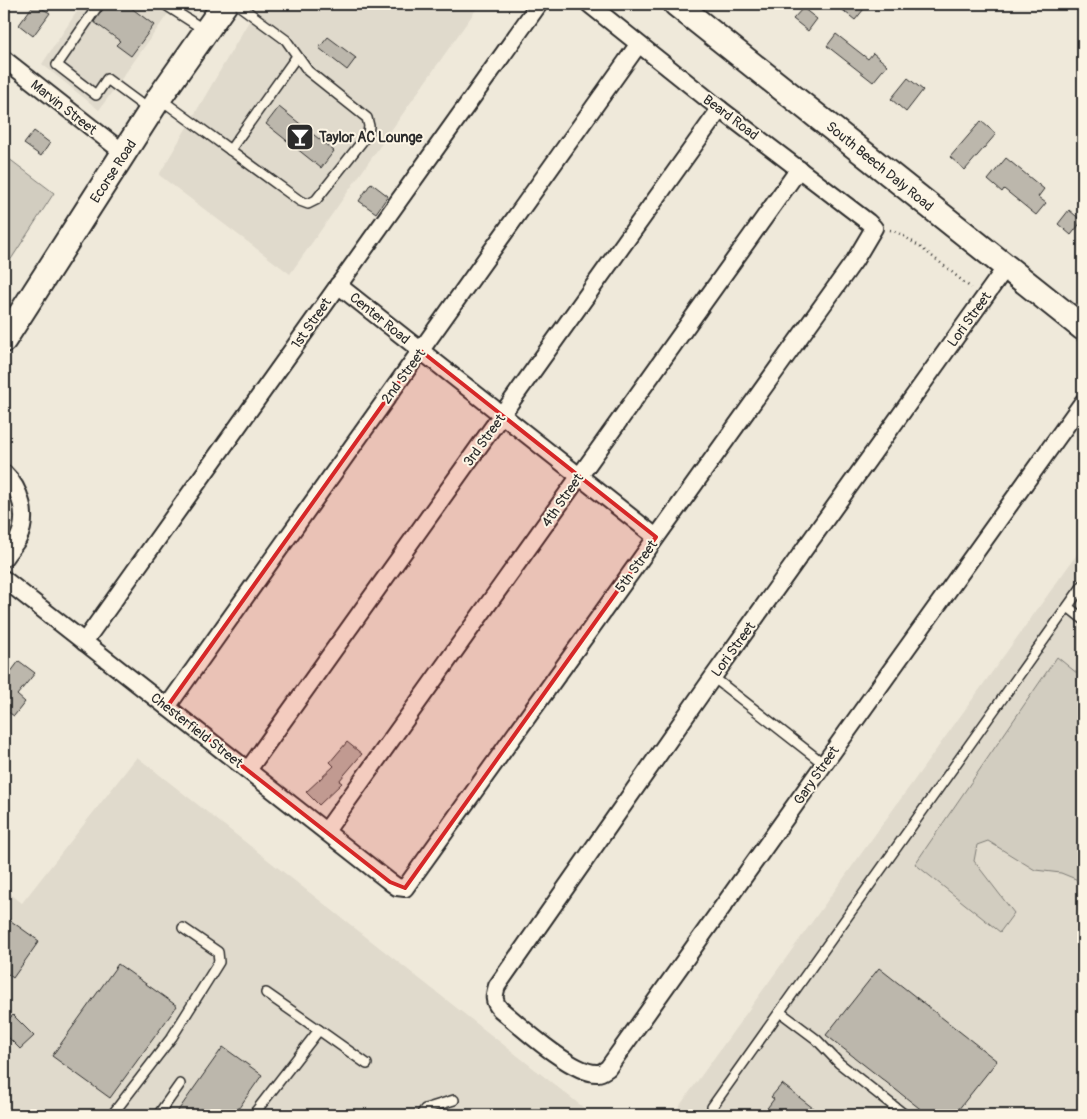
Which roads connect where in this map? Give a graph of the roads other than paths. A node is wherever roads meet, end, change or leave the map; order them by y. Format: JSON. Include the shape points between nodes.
{"nodes":[{"id":1,"x":99,"y":4,"type":"edge"},
{"id":2,"x":164,"y":4,"type":"edge"},
{"id":3,"x":225,"y":4,"type":"edge"},
{"id":4,"x":237,"y":4,"type":"edge"},
{"id":5,"x":539,"y":4,"type":"edge"},
{"id":6,"x":589,"y":4,"type":"edge"},
{"id":7,"x":676,"y":4,"type":"edge"},
{"id":8,"x":206,"y":31,"type":"junction"},
{"id":9,"x":638,"y":45,"type":"junction"},
{"id":10,"x":297,"y":56,"type":"junction"},
{"id":11,"x":4,"y":59,"type":"edge"},
{"id":12,"x":155,"y":105,"type":"junction"},
{"id":13,"x":720,"y":109,"type":"junction"},
{"id":14,"x":230,"y":150,"type":"junction"},
{"id":15,"x":124,"y":153,"type":"junction"},
{"id":16,"x":799,"y":169,"type":"junction"},
{"id":17,"x":882,"y":229,"type":"joint"},
{"id":18,"x":1006,"y":267,"type":"junction"},
{"id":19,"x":338,"y":285,"type":"junction"},
{"id":20,"x":1083,"y":328,"type":"edge"},
{"id":21,"x":4,"y":340,"type":"edge"},
{"id":22,"x":421,"y":351,"type":"junction"},
{"id":23,"x":1083,"y":402,"type":"edge"},
{"id":24,"x":502,"y":415,"type":"junction"},
{"id":25,"x":4,"y":473,"type":"edge"},
{"id":26,"x":579,"y":476,"type":"junction"},
{"id":27,"x":656,"y":537,"type":"junction"},
{"id":28,"x":4,"y":558,"type":"edge"},
{"id":29,"x":4,"y":579,"type":"edge"},
{"id":30,"x":1083,"y":585,"type":"edge"},
{"id":31,"x":1068,"y":606,"type":"junction"},
{"id":32,"x":1083,"y":619,"type":"edge"},
{"id":33,"x":84,"y":642,"type":"junction"},
{"id":34,"x":713,"y":677,"type":"junction"},
{"id":35,"x":167,"y":706,"type":"junction"},
{"id":36,"x":824,"y":764,"type":"junction"},
{"id":37,"x":248,"y":770,"type":"junction"},
{"id":38,"x":326,"y":831,"type":"junction"},
{"id":39,"x":390,"y":882,"type":"joint"},
{"id":40,"x":183,"y":928,"type":"dead end"},
{"id":41,"x":266,"y":993,"type":"dead end"},
{"id":42,"x":780,"y":1012,"type":"junction"},
{"id":43,"x":525,"y":1029,"type":"joint"},
{"id":44,"x":319,"y":1030,"type":"junction"},
{"id":45,"x":367,"y":1064,"type":"dead end"},
{"id":46,"x":180,"y":1084,"type":"dead end"},
{"id":47,"x":454,"y":1100,"type":"dead end"},
{"id":48,"x":712,"y":1107,"type":"dead end"},
{"id":49,"x":112,"y":1115,"type":"edge"},
{"id":50,"x":158,"y":1115,"type":"edge"},
{"id":51,"x":253,"y":1115,"type":"edge"},
{"id":52,"x":421,"y":1115,"type":"edge"},
{"id":53,"x":905,"y":1115,"type":"edge"}],
"edges":[{"from":1,"to":12,"type":"lane","via":[[57,65],[96,95],[107,79]]},
{"from":2,"to":8,"type":"lane"},
{"from":3,"to":8,"type":"street","name":"Ecorse Road"},
{"from":4,"to":10,"type":"lane","via":[[286,40]]},
{"from":5,"to":19,"type":"street","name":"1st Street"},
{"from":6,"to":9,"type":"street","name":"Beard Road"},
{"from":7,"to":18,"type":"street","name":"South Beech Daly Road"},
{"from":8,"to":12,"type":"street","name":"Ecorse Road"},
{"from":9,"to":13,"type":"street","name":"Beard Road"},
{"from":9,"to":22,"type":"street","name":"2nd Street"},
{"from":10,"to":14,"type":"lane"},
{"from":10,"to":14,"type":"lane","via":[[308,71],[367,118],[368,134],[316,200],[308,204]]},
{"from":11,"to":15,"type":"street","name":"Marvin Street"},
{"from":12,"to":14,"type":"lane"},
{"from":12,"to":15,"type":"street","name":"Ecorse Road"},
{"from":13,"to":16,"type":"street","name":"Beard Road"},
{"from":13,"to":24,"type":"street","name":"3rd Street"},
{"from":15,"to":21,"type":"street","name":"Ecorse Road"},
{"from":16,"to":17,"type":"street","name":"Beard Road","via":[[868,222]]},
{"from":16,"to":26,"type":"street","name":"4th Street"},
{"from":17,"to":27,"type":"street","name":"5th Street","via":[[854,260]]},
{"from":18,"to":20,"type":"street","name":"South Beech Daly Road"},
{"from":18,"to":34,"type":"street","name":"Lori Street"},
{"from":19,"to":22,"type":"street","name":"Center Road"},
{"from":19,"to":33,"type":"street","name":"1st Street"},
{"from":22,"to":24,"type":"street","name":"Center Road"},
{"from":22,"to":35,"type":"street","name":"2nd Street"},
{"from":23,"to":36,"type":"street","name":"Gary Street"},
{"from":24,"to":26,"type":"street","name":"Center Road"},
{"from":24,"to":37,"type":"street","name":"3rd Street"},
{"from":25,"to":28,"type":"street","via":[[19,494],[23,513],[18,538]]},
{"from":26,"to":27,"type":"street","name":"Center Road"},
{"from":26,"to":38,"type":"street","name":"4th Street"},
{"from":27,"to":39,"type":"street","name":"5th Street","via":[[405,888]]},
{"from":29,"to":33,"type":"street","name":"Chesterfield Street"},
{"from":30,"to":31,"type":"lane"},
{"from":31,"to":32,"type":"lane"},
{"from":31,"to":42,"type":"lane"},
{"from":33,"to":35,"type":"street","name":"Chesterfield Street"},
{"from":34,"to":36,"type":"lane"},
{"from":34,"to":43,"type":"street","name":"Lori Street","via":[[496,986],[495,1003]]},
{"from":35,"to":37,"type":"street","name":"Chesterfield Street"},
{"from":36,"to":43,"type":"street","name":"Gary Street","via":[[608,1068],[599,1073],[580,1069]]},
{"from":37,"to":38,"type":"street","name":"Chesterfield Street"},
{"from":38,"to":39,"type":"street","name":"Chesterfield Street"},
{"from":40,"to":49,"type":"lane","via":[[218,952],[220,962],[172,1037]]},
{"from":41,"to":44,"type":"lane"},
{"from":42,"to":48,"type":"lane"},
{"from":42,"to":53,"type":"lane"},
{"from":44,"to":45,"type":"lane"},
{"from":44,"to":51,"type":"lane"},
{"from":46,"to":50,"type":"lane"},
{"from":47,"to":52,"type":"lane","via":[[425,1109]]}]}
